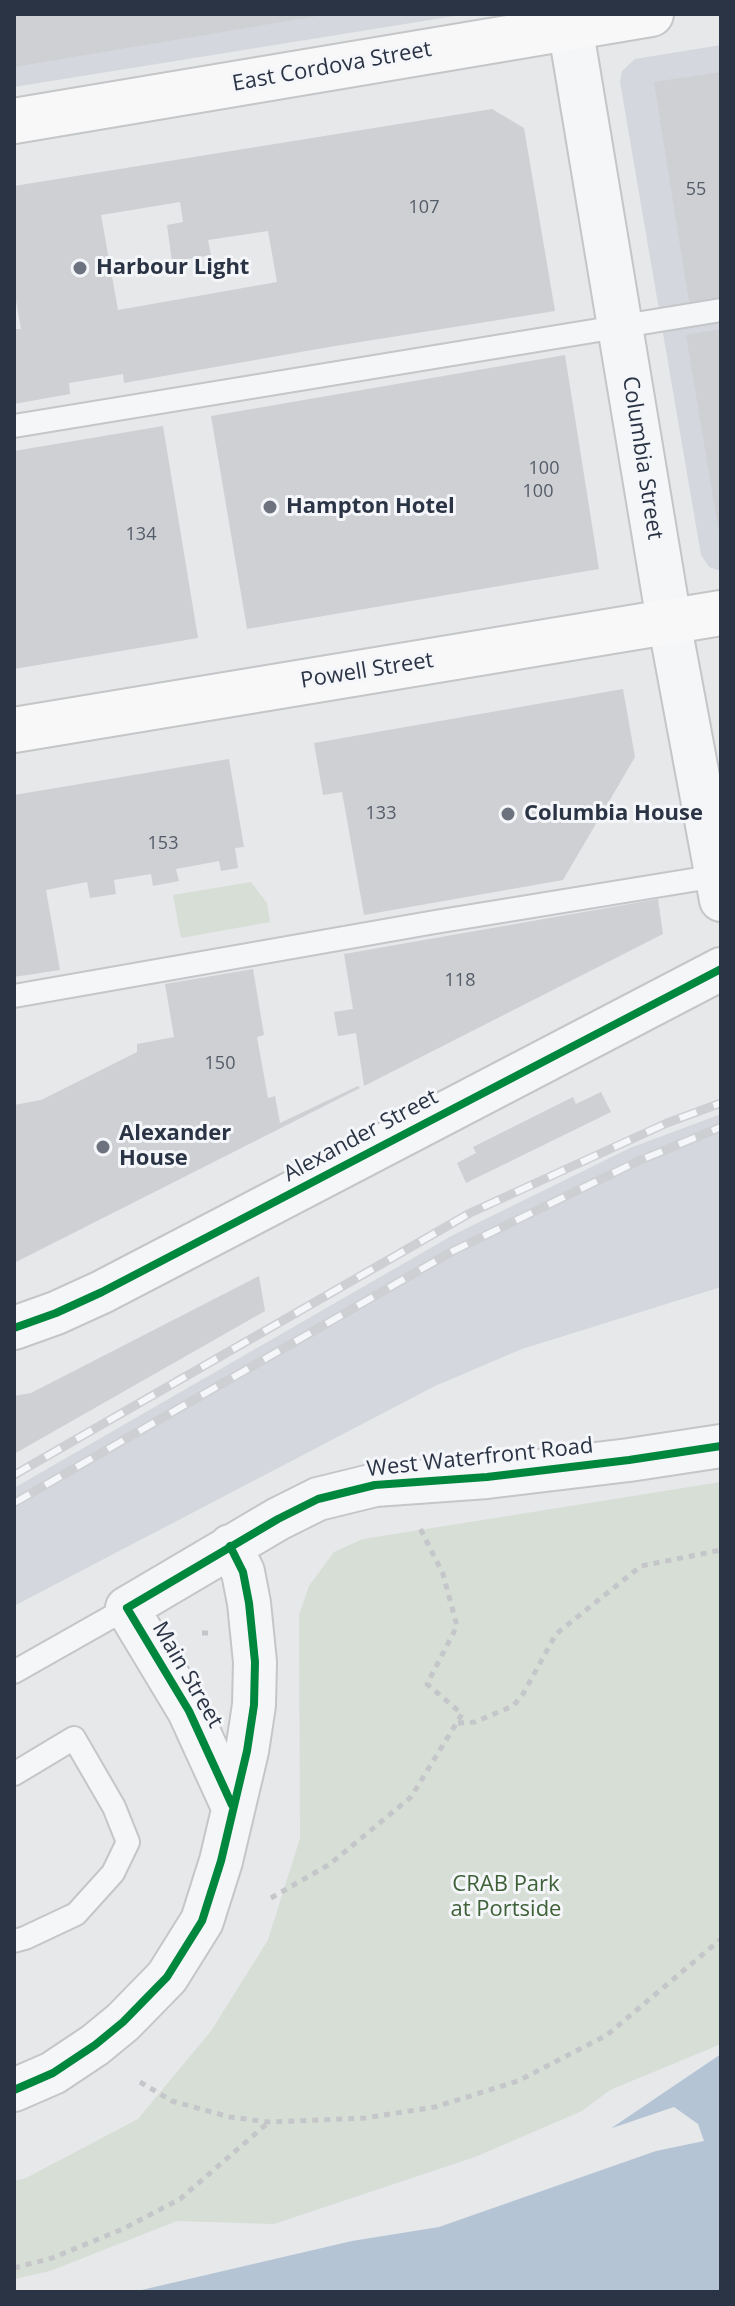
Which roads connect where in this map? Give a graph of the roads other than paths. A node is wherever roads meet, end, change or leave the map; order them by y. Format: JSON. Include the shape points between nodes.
{"nodes":[{"id":1,"x":651,"y":14,"type":"edge"},
{"id":2,"x":569,"y":20,"type":"edge"},
{"id":3,"x":14,"y":121,"type":"edge"},
{"id":4,"x":721,"y":310,"type":"edge"},
{"id":5,"x":620,"y":327,"type":"junction"},
{"id":6,"x":14,"y":426,"type":"edge"},
{"id":7,"x":721,"y":613,"type":"edge"},
{"id":8,"x":669,"y":621,"type":"junction"},
{"id":9,"x":14,"y":730,"type":"edge"},
{"id":10,"x":719,"y":888,"type":"edge"},
{"id":11,"x":721,"y":969,"type":"edge"},
{"id":12,"x":14,"y":996,"type":"edge"},
{"id":13,"x":14,"y":1328,"type":"edge"},
{"id":14,"x":721,"y":1446,"type":"edge"},
{"id":15,"x":230,"y":1546,"type":"junction"},
{"id":16,"x":127,"y":1608,"type":"junction"},
{"id":17,"x":14,"y":1672,"type":"edge"},
{"id":18,"x":14,"y":1774,"type":"edge"},
{"id":19,"x":232,"y":1805,"type":"junction"},
{"id":20,"x":14,"y":1941,"type":"edge"},
{"id":21,"x":14,"y":2090,"type":"edge"}],
"edges":[{"from":1,"to":2,"type":"main road","name":"East Cordova Street"},
{"from":2,"to":3,"type":"main road","name":"East Cordova Street"},
{"from":2,"to":5,"type":"street","name":"Columbia Street"},
{"from":4,"to":5,"type":"lane"},
{"from":5,"to":6,"type":"lane"},
{"from":5,"to":8,"type":"street","name":"Columbia Street"},
{"from":7,"to":8,"type":"main road","name":"Powell Street"},
{"from":8,"to":9,"type":"main road","name":"Powell Street"},
{"from":8,"to":10,"type":"street","name":"Columbia Street"},
{"from":10,"to":12,"type":"lane","via":[[435,922]]},
{"from":11,"to":13,"type":"street","name":"Alexander Street","via":[[102,1292]]},
{"from":14,"to":15,"type":"street","name":"West Waterfront Road","via":[[487,1477],[375,1485],[318,1499]]},
{"from":15,"to":16,"type":"street","name":"West Waterfront Road"},
{"from":15,"to":19,"type":"street","name":"Main Street","via":[[243,1572],[255,1662],[247,1751]]},
{"from":16,"to":17,"type":"lane"},
{"from":16,"to":19,"type":"street","name":"Main Street","via":[[189,1711]]},
{"from":18,"to":20,"type":"lane","via":[[74,1738],[128,1842],[113,1873],[76,1914]]},
{"from":19,"to":21,"type":"street","name":"Main Street","via":[[202,1921],[167,1977],[95,2045],[53,2073]]}]}
